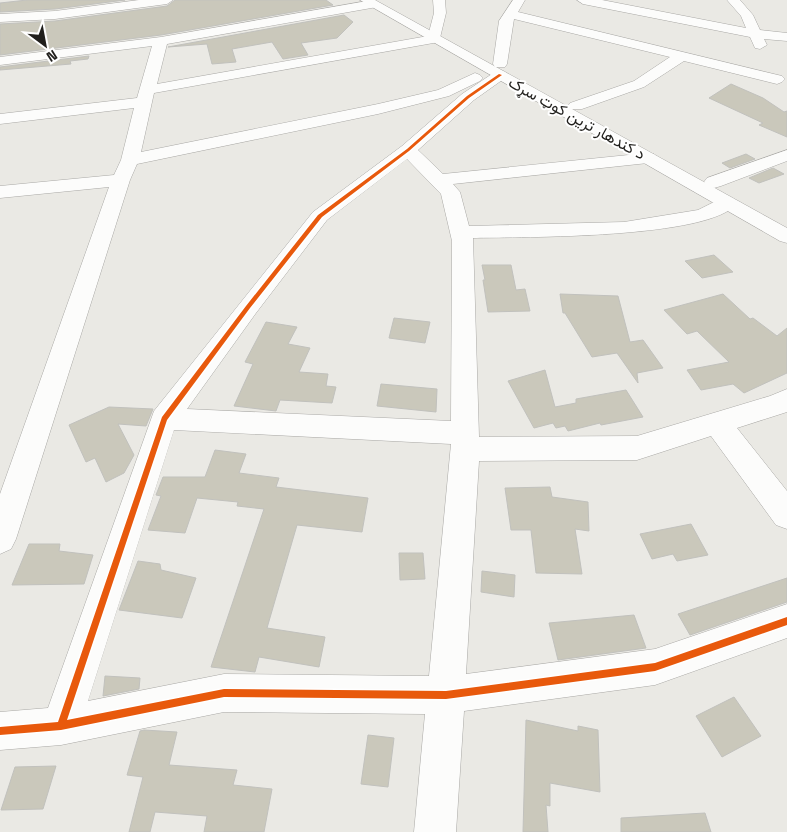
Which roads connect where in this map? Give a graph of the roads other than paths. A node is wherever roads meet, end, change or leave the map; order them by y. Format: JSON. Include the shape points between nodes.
{"nodes":[{"id":1,"x":167,"y":0,"type":"edge"},
{"id":2,"x":439,"y":0,"type":"edge"},
{"id":3,"x":520,"y":0,"type":"edge"},
{"id":4,"x":583,"y":0,"type":"edge"},
{"id":5,"x":733,"y":0,"type":"edge"},
{"id":6,"x":375,"y":1,"type":"edge"},
{"id":7,"x":510,"y":14,"type":"junction"},
{"id":8,"x":0,"y":18,"type":"edge"},
{"id":9,"x":436,"y":34,"type":"junction"},
{"id":10,"x":757,"y":34,"type":"junction"},
{"id":11,"x":787,"y":36,"type":"edge"},
{"id":12,"x":161,"y":42,"type":"junction"},
{"id":13,"x":682,"y":56,"type":"junction"},
{"id":14,"x":0,"y":61,"type":"edge"},
{"id":15,"x":497,"y":70,"type":"junction"},
{"id":16,"x":782,"y":84,"type":"edge"},
{"id":17,"x":146,"y":96,"type":"junction"},
{"id":18,"x":576,"y":106,"type":"junction"},
{"id":19,"x":0,"y":119,"type":"edge"},
{"id":20,"x":408,"y":150,"type":"junction"},
{"id":21,"x":787,"y":155,"type":"edge"},
{"id":22,"x":648,"y":158,"type":"junction"},
{"id":23,"x":125,"y":170,"type":"junction"},
{"id":24,"x":439,"y":180,"type":"junction"},
{"id":25,"x":714,"y":182,"type":"junction"},
{"id":26,"x":0,"y":192,"type":"edge"},
{"id":27,"x":727,"y":203,"type":"junction"},
{"id":28,"x":787,"y":222,"type":"edge"},
{"id":29,"x":460,"y":232,"type":"junction"},
{"id":30,"x":787,"y":237,"type":"edge"},
{"id":31,"x":787,"y":399,"type":"edge"},
{"id":32,"x":164,"y":419,"type":"junction"},
{"id":33,"x":717,"y":423,"type":"junction"},
{"id":34,"x":465,"y":441,"type":"junction"},
{"id":35,"x":787,"y":515,"type":"edge"},
{"id":36,"x":0,"y":539,"type":"edge"},
{"id":37,"x":787,"y":621,"type":"edge"},
{"id":38,"x":446,"y":695,"type":"junction"},
{"id":39,"x":61,"y":726,"type":"junction"},
{"id":40,"x":0,"y":731,"type":"edge"},
{"id":41,"x":435,"y":832,"type":"edge"}],
"edges":[{"from":1,"to":8,"type":"street","via":[[55,15]]},
{"from":2,"to":9,"type":"street"},
{"from":3,"to":7,"type":"street"},
{"from":4,"to":10,"type":"street"},
{"from":5,"to":10,"type":"street","via":[[748,15]]},
{"from":6,"to":9,"type":"street","name":"د کندهار ترين کوټ سړک"},
{"from":6,"to":12,"type":"street"},
{"from":7,"to":13,"type":"street"},
{"from":7,"to":15,"type":"street"},
{"from":9,"to":15,"type":"street","name":"د کندهار ترين کوټ سړک"},
{"from":9,"to":17,"type":"street"},
{"from":10,"to":11,"type":"street"},
{"from":10,"to":16,"type":"street","via":[[767,68]]},
{"from":12,"to":14,"type":"street"},
{"from":12,"to":17,"type":"street"},
{"from":13,"to":16,"type":"street"},
{"from":13,"to":18,"type":"street","via":[[638,84]]},
{"from":15,"to":18,"type":"street","name":"د کندهار ترين کوټ سړک"},
{"from":15,"to":20,"type":"street"},
{"from":15,"to":22,"type":"street","name":"د کندهار ترين کوټ سړک"},
{"from":15,"to":23,"type":"street","via":[[443,94],[246,137]]},
{"from":17,"to":19,"type":"street"},
{"from":17,"to":23,"type":"street"},
{"from":18,"to":25,"type":"street","name":"د کندهار ترين کوټ سړک"},
{"from":20,"to":24,"type":"street"},
{"from":20,"to":32,"type":"street","via":[[320,216]]},
{"from":21,"to":25,"type":"street"},
{"from":22,"to":24,"type":"street"},
{"from":22,"to":27,"type":"street","name":"د کندهار ترين کوټ سړک"},
{"from":23,"to":26,"type":"street"},
{"from":23,"to":36,"type":"street"},
{"from":24,"to":29,"type":"street","via":[[450,192]]},
{"from":25,"to":28,"type":"street","name":"د کندهار ترين کوټ سړک"},
{"from":27,"to":29,"type":"street","via":[[703,215],[624,228]]},
{"from":27,"to":30,"type":"street","name":"د کندهار ترين کوټ سړک"},
{"from":29,"to":34,"type":"street","via":[[463,241]]},
{"from":31,"to":33,"type":"street"},
{"from":32,"to":34,"type":"street"},
{"from":32,"to":39,"type":"street"},
{"from":33,"to":34,"type":"street","via":[[638,448]]},
{"from":33,"to":35,"type":"street"},
{"from":34,"to":38,"type":"street"},
{"from":37,"to":38,"type":"street","via":[[655,667]]},
{"from":38,"to":39,"type":"street","via":[[224,693]]},
{"from":38,"to":41,"type":"street"},
{"from":39,"to":40,"type":"street"}]}
